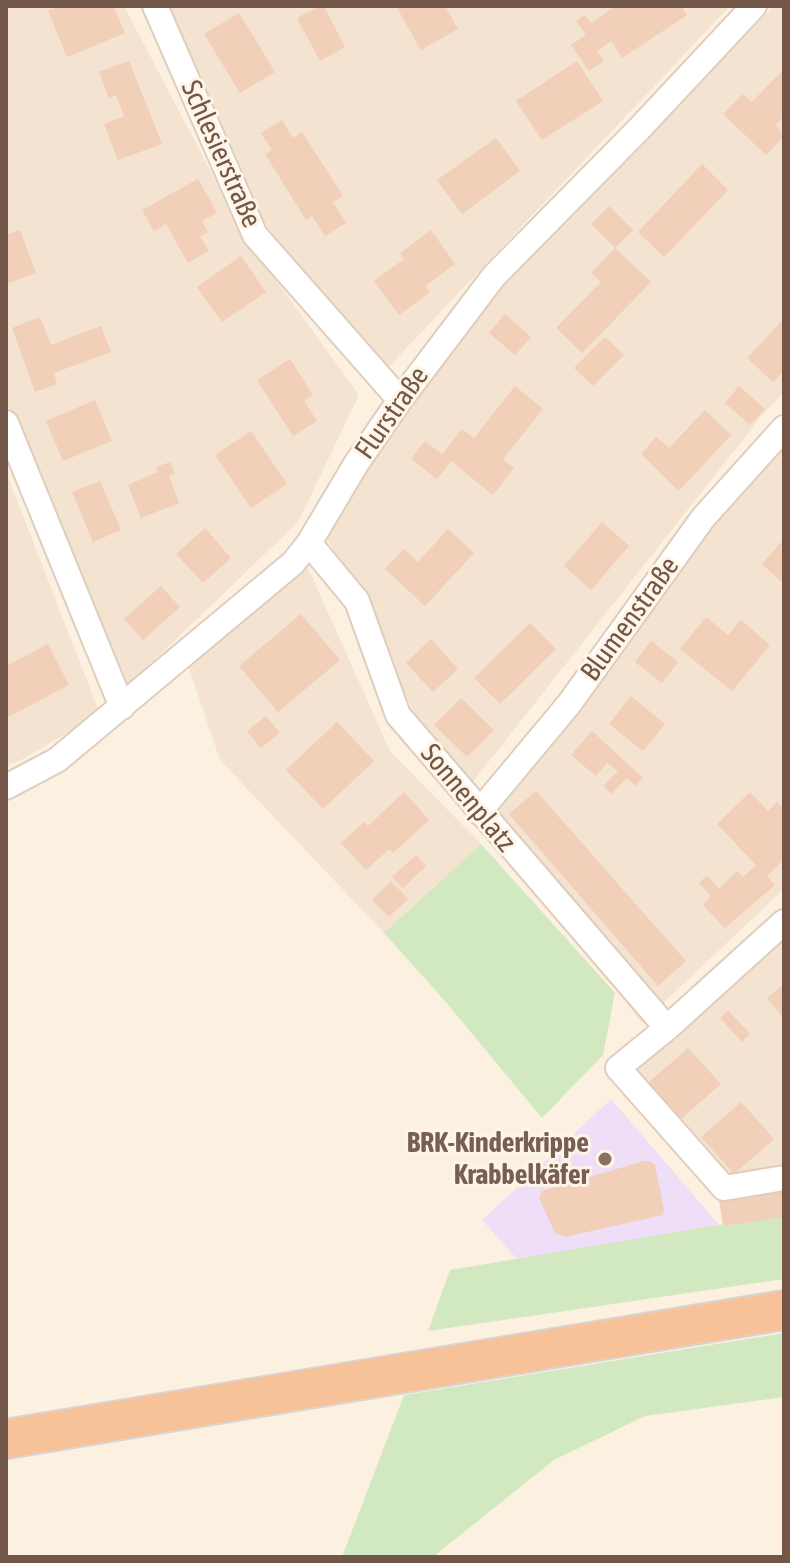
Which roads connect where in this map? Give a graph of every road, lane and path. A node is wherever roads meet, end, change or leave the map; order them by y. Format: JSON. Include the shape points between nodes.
{"nodes":[{"id":1,"x":754,"y":6,"type":"edge"},
{"id":2,"x":163,"y":9,"type":"edge"},
{"id":3,"x":400,"y":400,"type":"junction"},
{"id":4,"x":6,"y":423,"type":"edge"},
{"id":5,"x":784,"y":428,"type":"edge"},
{"id":6,"x":309,"y":543,"type":"junction"},
{"id":7,"x":122,"y":707,"type":"junction"},
{"id":8,"x":6,"y":787,"type":"edge"},
{"id":9,"x":479,"y":812,"type":"junction"},
{"id":10,"x":784,"y":922,"type":"edge"},
{"id":11,"x":667,"y":1028,"type":"junction"},
{"id":12,"x":784,"y":1178,"type":"edge"},
{"id":13,"x":784,"y":1310,"type":"edge"},
{"id":14,"x":6,"y":1439,"type":"edge"}],
"edges":[{"from":1,"to":3,"type":"street","name":"Flurstraße","via":[[494,276]]},
{"from":2,"to":3,"type":"street","name":"Schlesierstraße","via":[[255,235]]},
{"from":3,"to":6,"type":"street","name":"Flurstraße"},
{"from":4,"to":7,"type":"street"},
{"from":5,"to":9,"type":"street","name":"Blumenstraße","via":[[703,518],[569,704]]},
{"from":6,"to":7,"type":"street","name":"Flurstraße","via":[[293,563]]},
{"from":6,"to":9,"type":"street","name":"Sonnenplatz","via":[[357,601],[398,715]]},
{"from":7,"to":8,"type":"street","name":"Flurstraße","via":[[57,760]]},
{"from":9,"to":11,"type":"street","name":"Sonnenplatz"},
{"from":10,"to":11,"type":"street"},
{"from":11,"to":12,"type":"street","via":[[618,1068],[724,1188]]},
{"from":13,"to":14,"type":"highway"}]}
